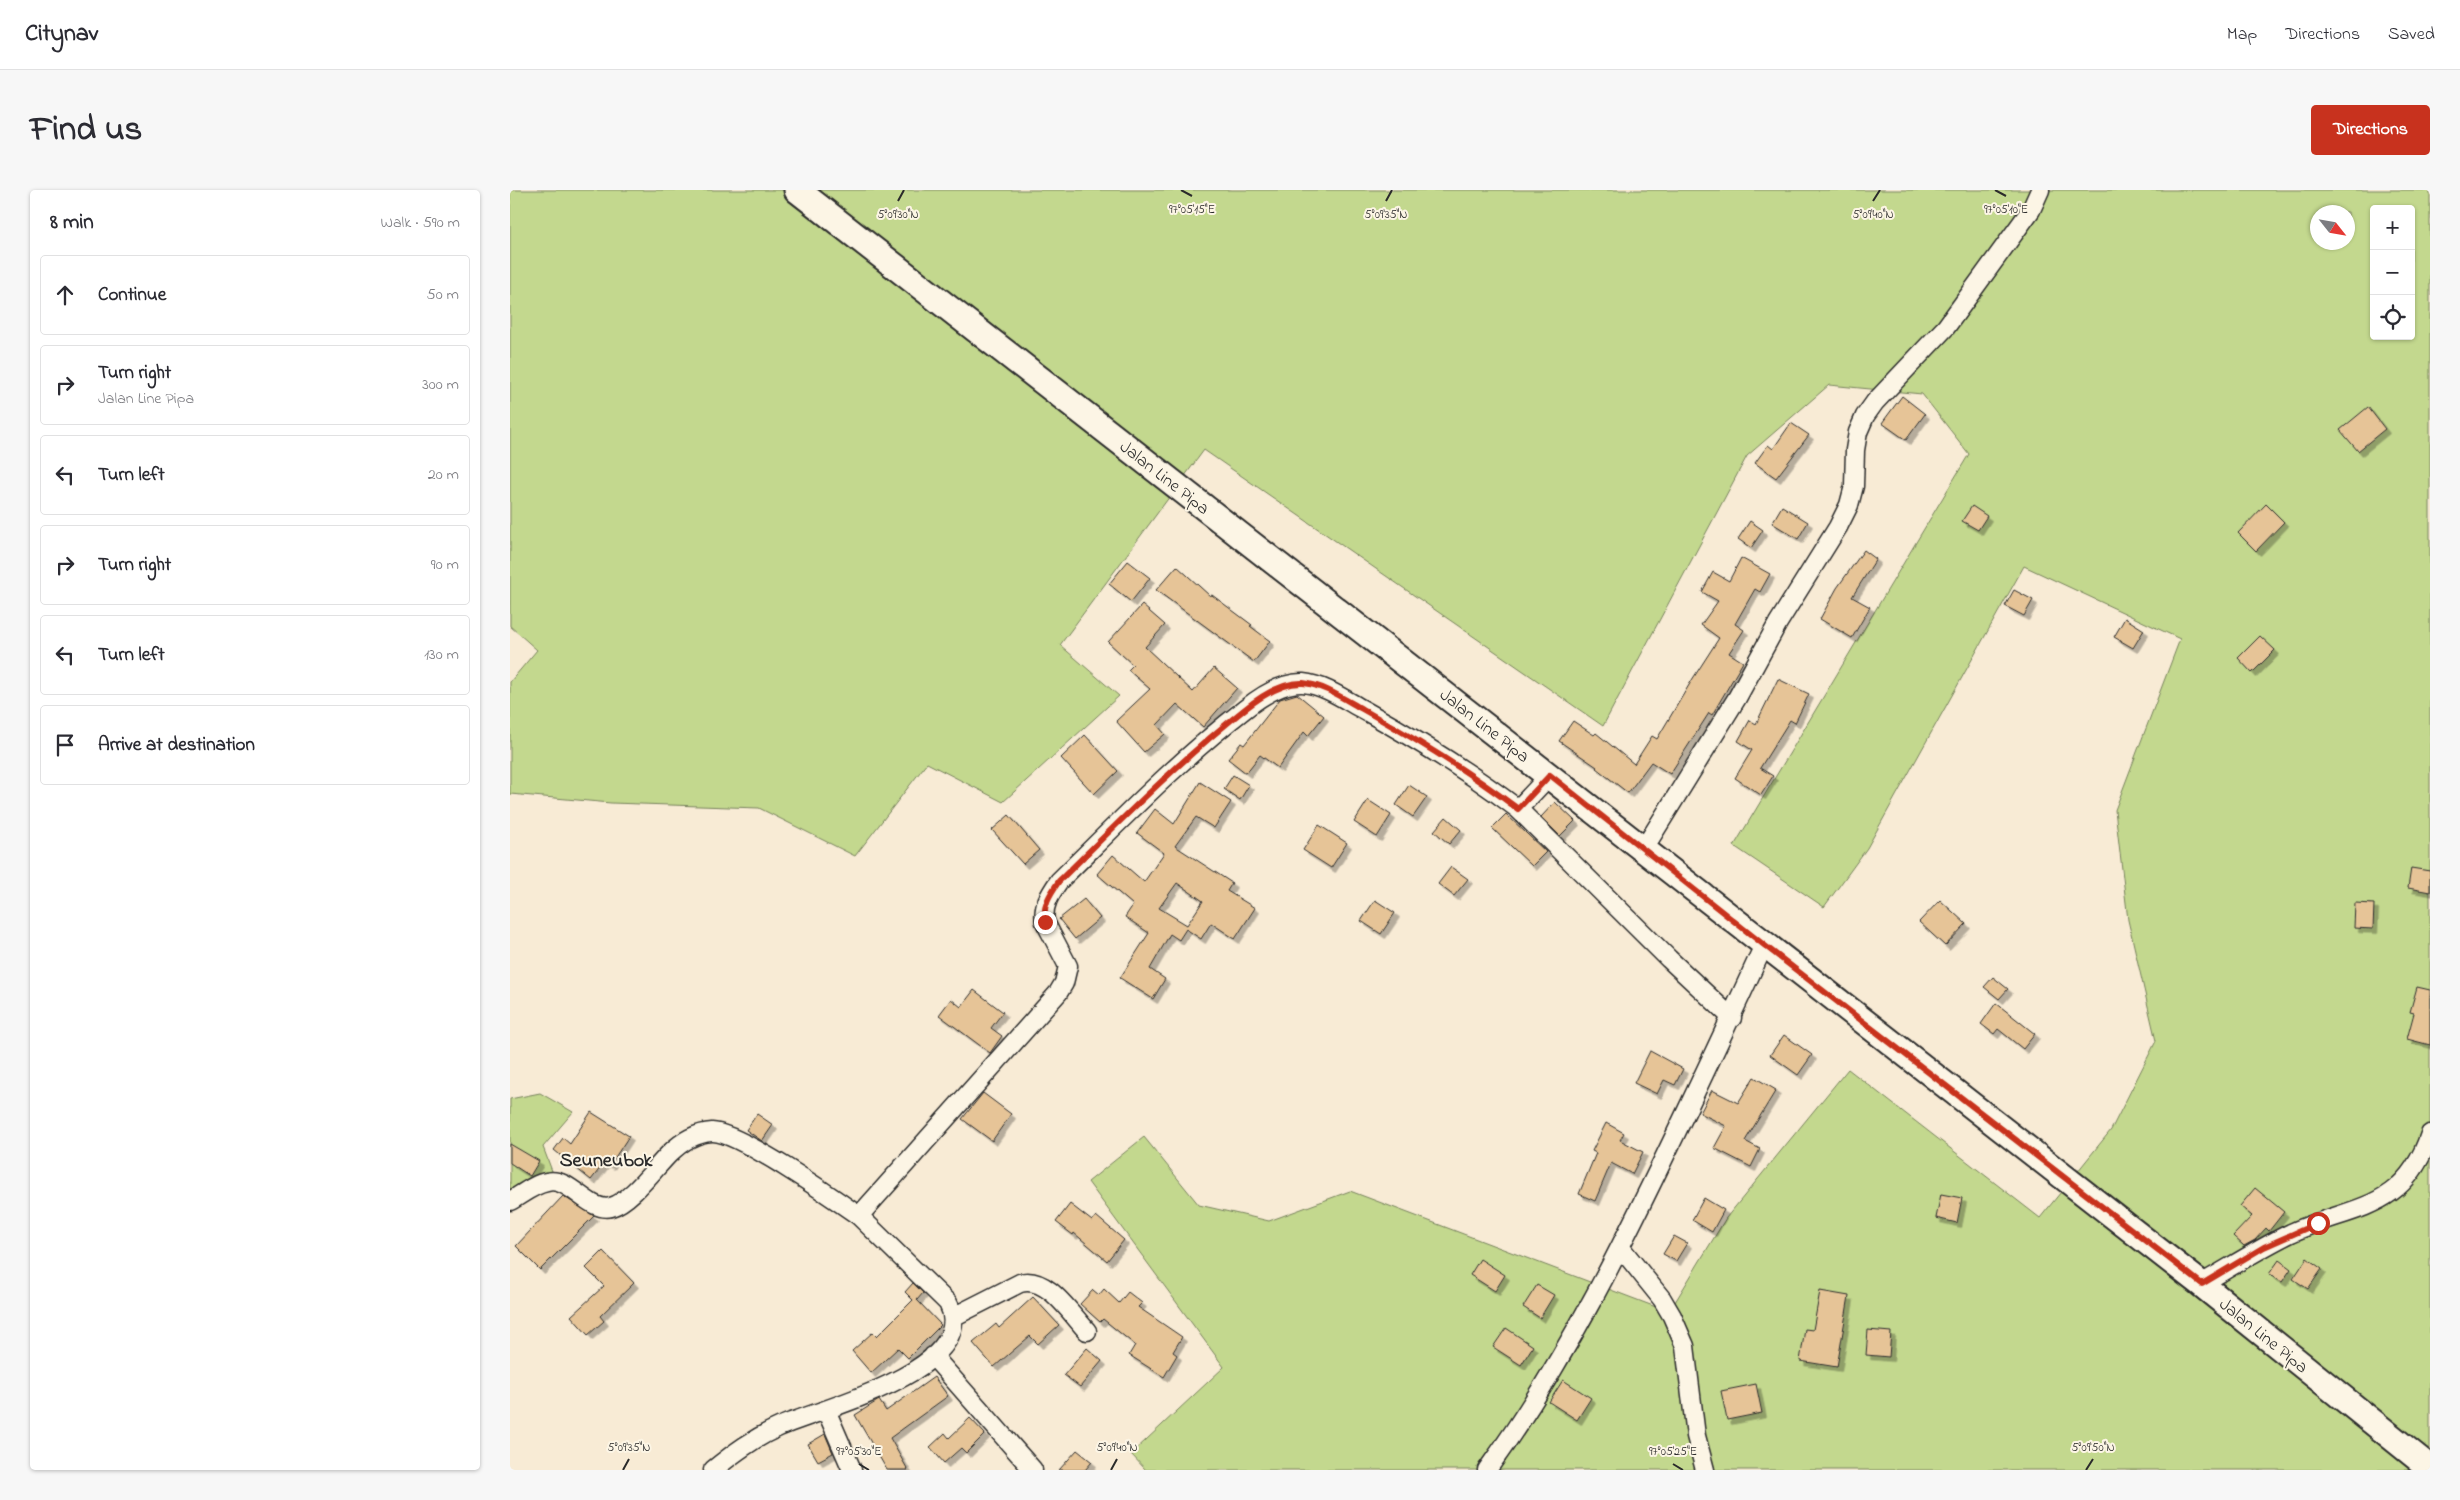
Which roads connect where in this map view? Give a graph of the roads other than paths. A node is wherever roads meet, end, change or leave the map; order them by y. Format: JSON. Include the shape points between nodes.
{"nodes":[{"id":1,"x":797,"y":190,"type":"edge"},
{"id":2,"x":2040,"y":190,"type":"edge"},
{"id":3,"x":1550,"y":775,"type":"junction"},
{"id":4,"x":1518,"y":809,"type":"junction"},
{"id":5,"x":1643,"y":850,"type":"junction"},
{"id":6,"x":1764,"y":945,"type":"junction"},
{"id":7,"x":1732,"y":1018,"type":"junction"},
{"id":8,"x":2430,"y":1134,"type":"edge"},
{"id":9,"x":510,"y":1201,"type":"edge"},
{"id":10,"x":858,"y":1216,"type":"junction"},
{"id":11,"x":1621,"y":1248,"type":"junction"},
{"id":12,"x":2202,"y":1284,"type":"junction"},
{"id":13,"x":953,"y":1317,"type":"junction"},
{"id":14,"x":1087,"y":1331,"type":"dead end"},
{"id":15,"x":933,"y":1356,"type":"junction"},
{"id":16,"x":826,"y":1410,"type":"junction"},
{"id":17,"x":2430,"y":1468,"type":"edge"},
{"id":18,"x":713,"y":1470,"type":"edge"},
{"id":19,"x":852,"y":1470,"type":"edge"},
{"id":20,"x":1033,"y":1470,"type":"edge"},
{"id":21,"x":1487,"y":1470,"type":"edge"},
{"id":22,"x":1705,"y":1470,"type":"edge"}],
"edges":[{"from":1,"to":3,"type":"main road","name":"Jalan Line Pipa"},
{"from":2,"to":5,"type":"street","via":[[2031,210],[1946,327],[1865,416],[1855,450],[1854,486],[1838,527],[1778,623],[1738,698]]},
{"from":3,"to":4,"type":"street"},
{"from":3,"to":5,"type":"main road","name":"Jalan Line Pipa"},
{"from":4,"to":7,"type":"street"},
{"from":4,"to":10,"type":"street","via":[[1406,734],[1320,687],[1291,684],[1262,698],[1182,764],[1059,881],[1048,896],[1044,914],[1068,966],[1064,983]]},
{"from":5,"to":6,"type":"main road","name":"Jalan Line Pipa"},
{"from":6,"to":7,"type":"street"},
{"from":6,"to":12,"type":"main road","name":"Jalan Line Pipa"},
{"from":7,"to":11,"type":"street"},
{"from":8,"to":12,"type":"street","via":[[2413,1169],[2382,1199],[2292,1233]]},
{"from":9,"to":10,"type":"street","via":[[548,1181],[560,1182],[597,1205],[612,1207],[624,1200],[678,1145],[695,1135],[713,1132],[728,1135],[751,1147]]},
{"from":10,"to":13,"type":"street","via":[[938,1291],[948,1303]]},
{"from":11,"to":21,"type":"street","via":[[1530,1408]]},
{"from":11,"to":22,"type":"street","via":[[1662,1299],[1685,1346],[1696,1436]]},
{"from":12,"to":17,"type":"main road","name":"Jalan Line Pipa"},
{"from":13,"to":14,"type":"street","via":[[1020,1283],[1031,1281],[1047,1288]]},
{"from":13,"to":15,"type":"street","via":[[949,1340]]},
{"from":15,"to":16,"type":"street","via":[[896,1381]]},
{"from":15,"to":20,"type":"street"},
{"from":16,"to":18,"type":"street","via":[[758,1437]]},
{"from":16,"to":19,"type":"street"}]}
